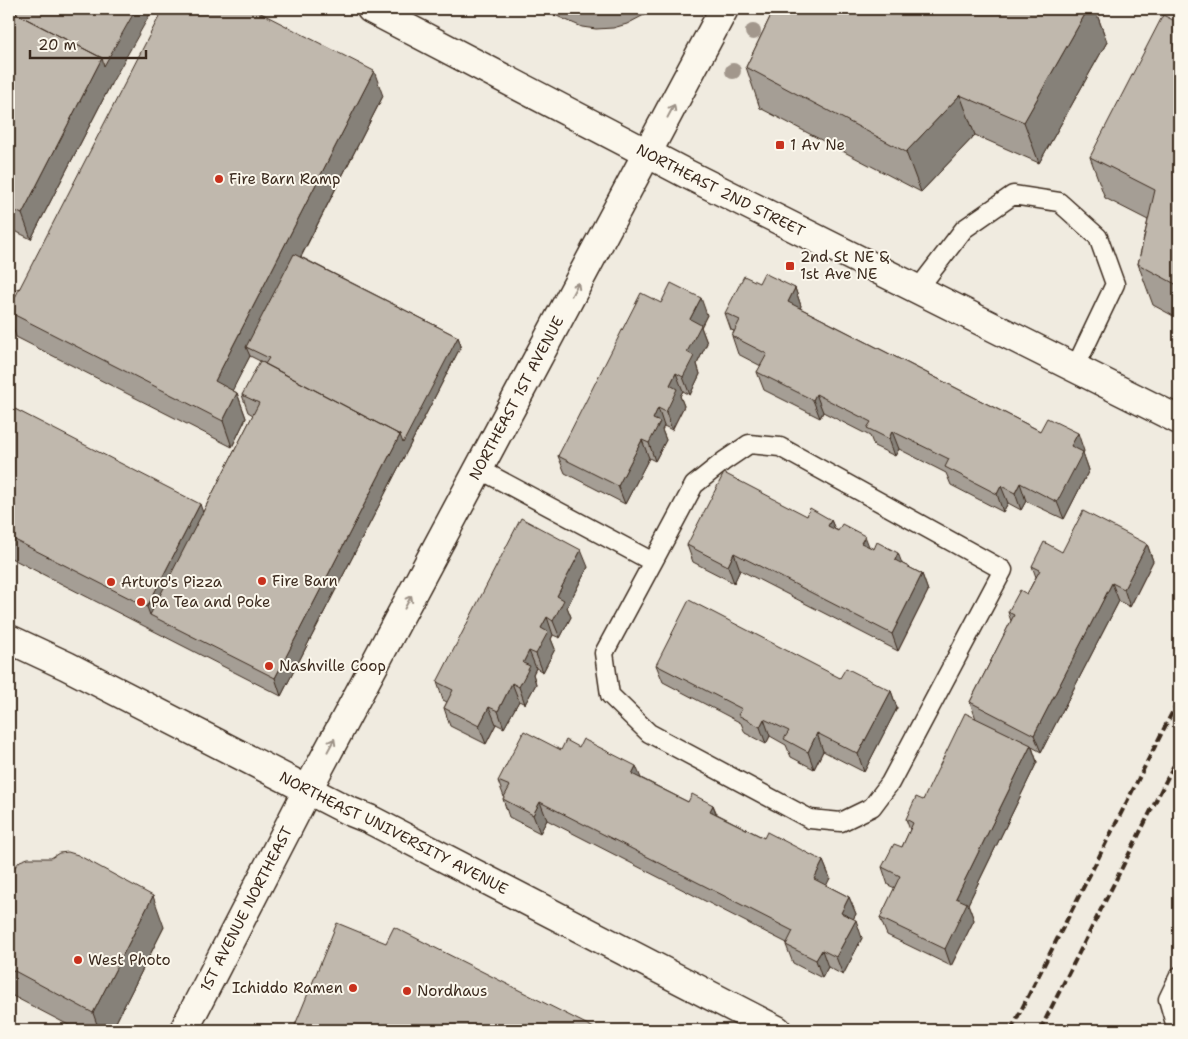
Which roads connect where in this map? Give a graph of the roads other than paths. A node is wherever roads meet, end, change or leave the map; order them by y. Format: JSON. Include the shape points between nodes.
{"nodes":[{"id":1,"x":371,"y":9,"type":"edge"},
{"id":2,"x":724,"y":9,"type":"edge"},
{"id":3,"x":648,"y":154,"type":"junction"},
{"id":4,"x":30,"y":281,"type":"edge"},
{"id":5,"x":918,"y":289,"type":"junction"},
{"id":6,"x":9,"y":322,"type":"edge"},
{"id":7,"x":1075,"y":368,"type":"junction"},
{"id":8,"x":1179,"y":420,"type":"edge"},
{"id":9,"x":479,"y":469,"type":"junction"},
{"id":10,"x":654,"y":562,"type":"junction"},
{"id":11,"x":9,"y":639,"type":"edge"},
{"id":12,"x":308,"y":788,"type":"junction"},
{"id":13,"x":1179,"y":976,"type":"edge"},
{"id":14,"x":1179,"y":1025,"type":"edge"},
{"id":15,"x":184,"y":1030,"type":"edge"},
{"id":16,"x":776,"y":1030,"type":"edge"}],
"edges":[{"from":1,"to":3,"type":"main road","name":"NORTHEAST 2ND STREET"},
{"from":3,"to":2,"type":"main road","name":"NORTHEAST 1ST AVENUE","one_way":true},
{"from":3,"to":5,"type":"main road","name":"NORTHEAST 2ND STREET"},
{"from":9,"to":3,"type":"main road","name":"NORTHEAST 1ST AVENUE","one_way":true},
{"from":4,"to":6,"type":"lane"},
{"from":5,"to":7,"type":"main road","name":"NORTHEAST 2ND STREET"},
{"from":5,"to":7,"type":"lane","via":[[964,229],[1013,195],[1059,202],[1098,237],[1115,284]]},
{"from":7,"to":8,"type":"main road","name":"NORTHEAST 2ND STREET"},
{"from":9,"to":10,"type":"lane"},
{"from":12,"to":9,"type":"main road","name":"NORTHEAST 1ST AVENUE","one_way":true},
{"from":10,"to":10,"type":"lane","via":[[604,653],[610,695],[649,734],[810,819],[841,822],[872,807],[890,783],[1003,570],[780,447],[749,444],[694,485]]},
{"from":11,"to":12,"type":"main road","name":"NORTHEAST UNIVERSITY AVENUE"},
{"from":12,"to":15,"type":"main road","name":"1ST AVENUE NORTHEAST"},
{"from":12,"to":16,"type":"main road","name":"NORTHEAST UNIVERSITY AVENUE"},
{"from":13,"to":14,"type":"lane","via":[[1168,999],[1174,1020]]}]}
